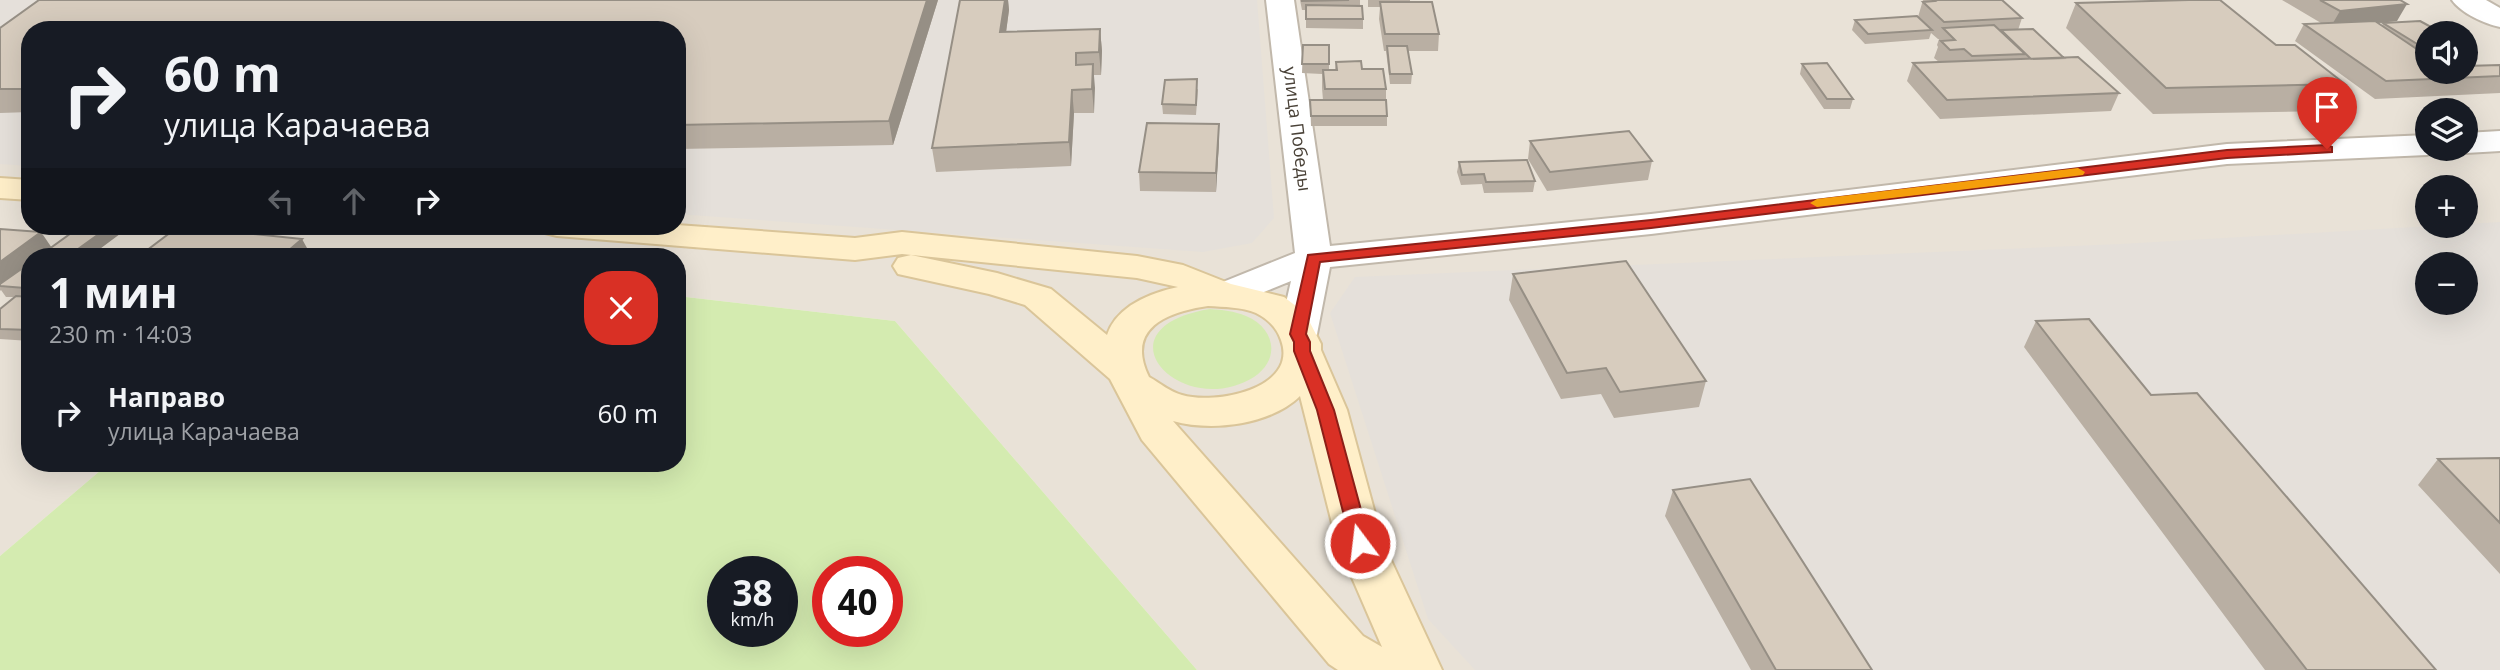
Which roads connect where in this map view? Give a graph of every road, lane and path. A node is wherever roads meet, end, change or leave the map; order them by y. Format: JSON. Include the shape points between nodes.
{"nodes":[{"id":1,"x":1280,"y":0,"type":"edge"},
{"id":2,"x":2466,"y":0,"type":"edge"},
{"id":3,"x":2500,"y":19,"type":"edge"},
{"id":4,"x":2500,"y":141,"type":"edge"},
{"id":5,"x":2478,"y":142,"type":"edge"},
{"id":6,"x":2415,"y":146,"type":"edge"},
{"id":7,"x":0,"y":188,"type":"edge"},
{"id":8,"x":21,"y":189,"type":"edge"},
{"id":9,"x":679,"y":235,"type":"edge"},
{"id":10,"x":855,"y":248,"type":"junction"},
{"id":11,"x":1314,"y":258,"type":"junction"},
{"id":12,"x":1226,"y":294,"type":"junction"},
{"id":13,"x":1300,"y":343,"type":"junction"},
{"id":14,"x":1130,"y":379,"type":"junction"},
{"id":15,"x":1378,"y":670,"type":"edge"},
{"id":16,"x":1417,"y":670,"type":"edge"}],
"edges":[{"from":1,"to":11,"type":"street","name":"улица Победы"},
{"from":2,"to":3,"type":"street"},
{"from":4,"to":5,"type":"street"},
{"from":6,"to":11,"type":"street","via":[[2227,154],[1637,226]]},
{"from":7,"to":8,"type":"street"},
{"from":9,"to":10,"type":"street"},
{"from":10,"to":12,"type":"street","via":[[902,243],[1137,267],[1183,276]]},
{"from":10,"to":14,"type":"street","via":[[1038,298]]},
{"from":11,"to":12,"type":"street"},
{"from":11,"to":13,"type":"street","name":"улица Победы"},
{"from":12,"to":13,"type":"street","via":[[1268,304],[1291,321]]},
{"from":12,"to":14,"type":"street","via":[[1172,300],[1144,314],[1126,333],[1121,352]]},
{"from":13,"to":14,"type":"street","via":[[1301,365],[1289,383],[1269,398],[1243,408],[1183,410],[1156,401]]},
{"from":13,"to":16,"type":"street","via":[[1326,410],[1360,543]]},
{"from":14,"to":15,"type":"street","via":[[1157,430],[1346,650]]}]}
